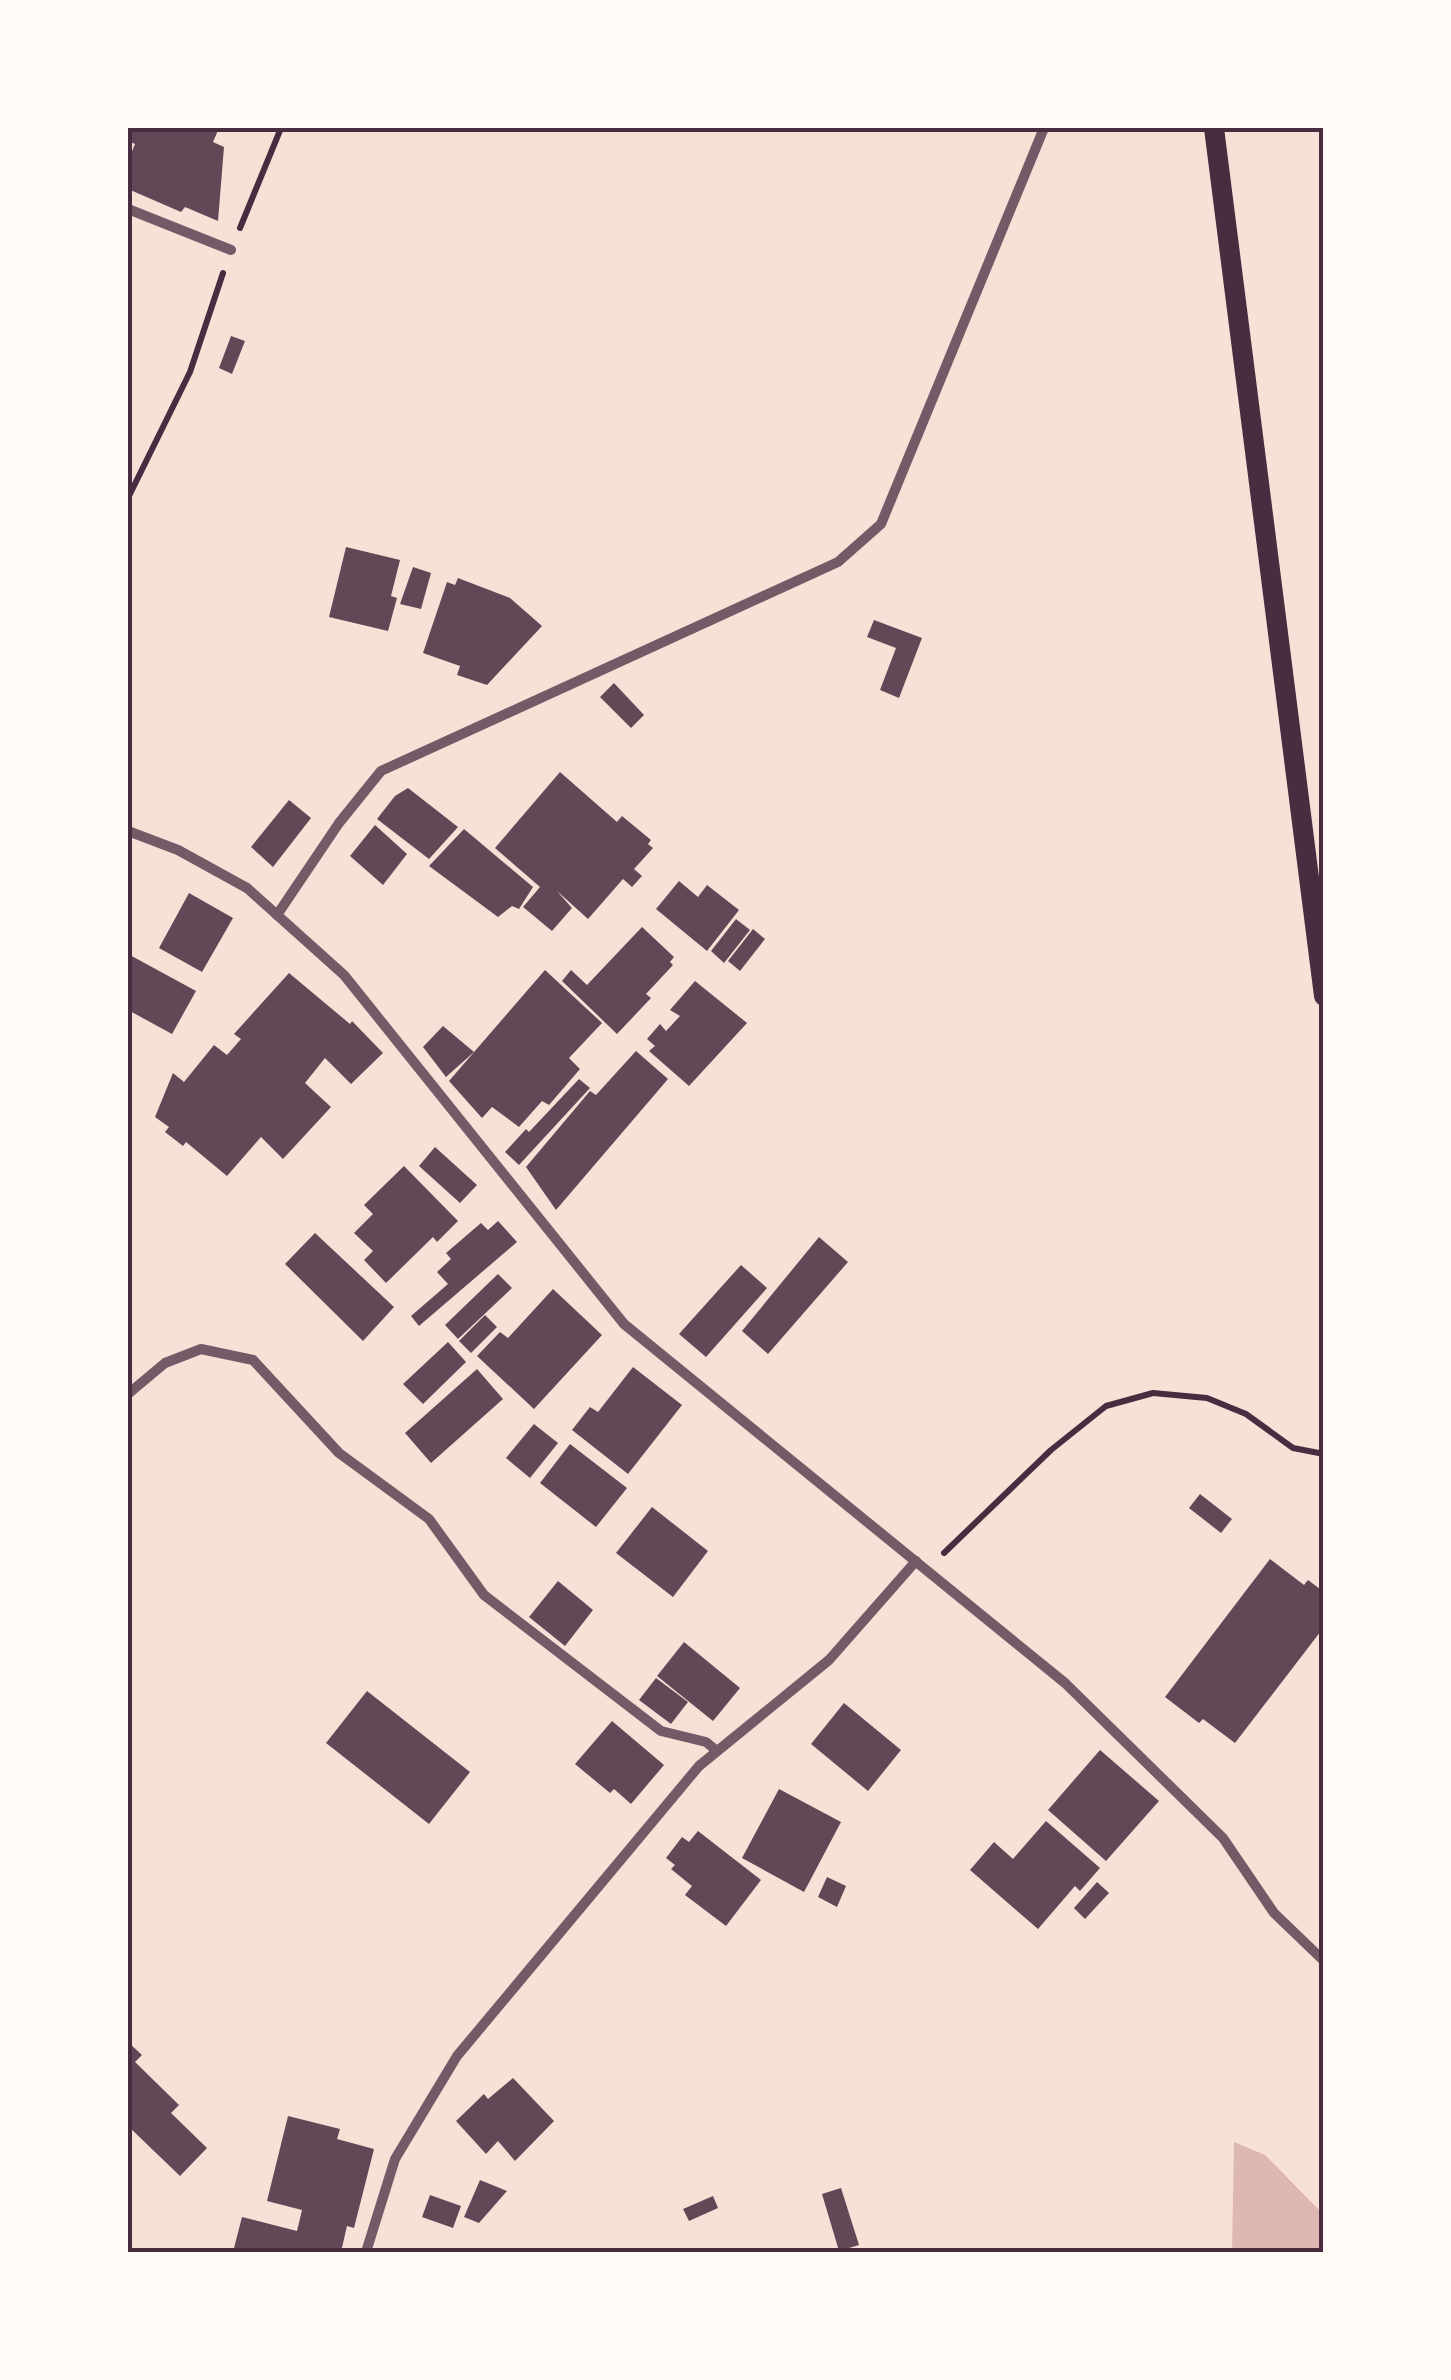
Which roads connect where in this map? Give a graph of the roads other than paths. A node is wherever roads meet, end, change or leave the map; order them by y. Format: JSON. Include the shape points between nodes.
{"nodes":[{"id":1,"x":1044,"y":128,"type":"edge"},
{"id":2,"x":1214,"y":128,"type":"edge"},
{"id":3,"x":128,"y":208,"type":"edge"},
{"id":4,"x":230,"y":250,"type":"road end"},
{"id":5,"x":128,"y":832,"type":"edge"},
{"id":6,"x":278,"y":915,"type":"junction"},
{"id":7,"x":1324,"y":996,"type":"edge"},
{"id":8,"x":128,"y":1394,"type":"edge"},
{"id":9,"x":916,"y":1561,"type":"junction"},
{"id":10,"x":717,"y":1751,"type":"junction"},
{"id":11,"x":1324,"y":1962,"type":"edge"},
{"id":12,"x":366,"y":2252,"type":"edge"}],
"edges":[{"from":1,"to":6,"type":"street","via":[[881,524],[838,562],[381,771]]},
{"from":2,"to":7,"type":"main road"},
{"from":3,"to":4,"type":"street"},
{"from":5,"to":6,"type":"street","via":[[178,850],[247,888]]},
{"from":6,"to":9,"type":"street","via":[[344,975],[624,1324]]},
{"from":8,"to":10,"type":"street","via":[[166,1363],[201,1348],[252,1360],[340,1453],[429,1519],[484,1595],[661,1731]]},
{"from":9,"to":10,"type":"street","via":[[829,1660]]},
{"from":9,"to":11,"type":"street","via":[[1065,1683],[1210,1825],[1274,1914]]},
{"from":10,"to":12,"type":"street","via":[[457,2056],[395,2160]]}]}
